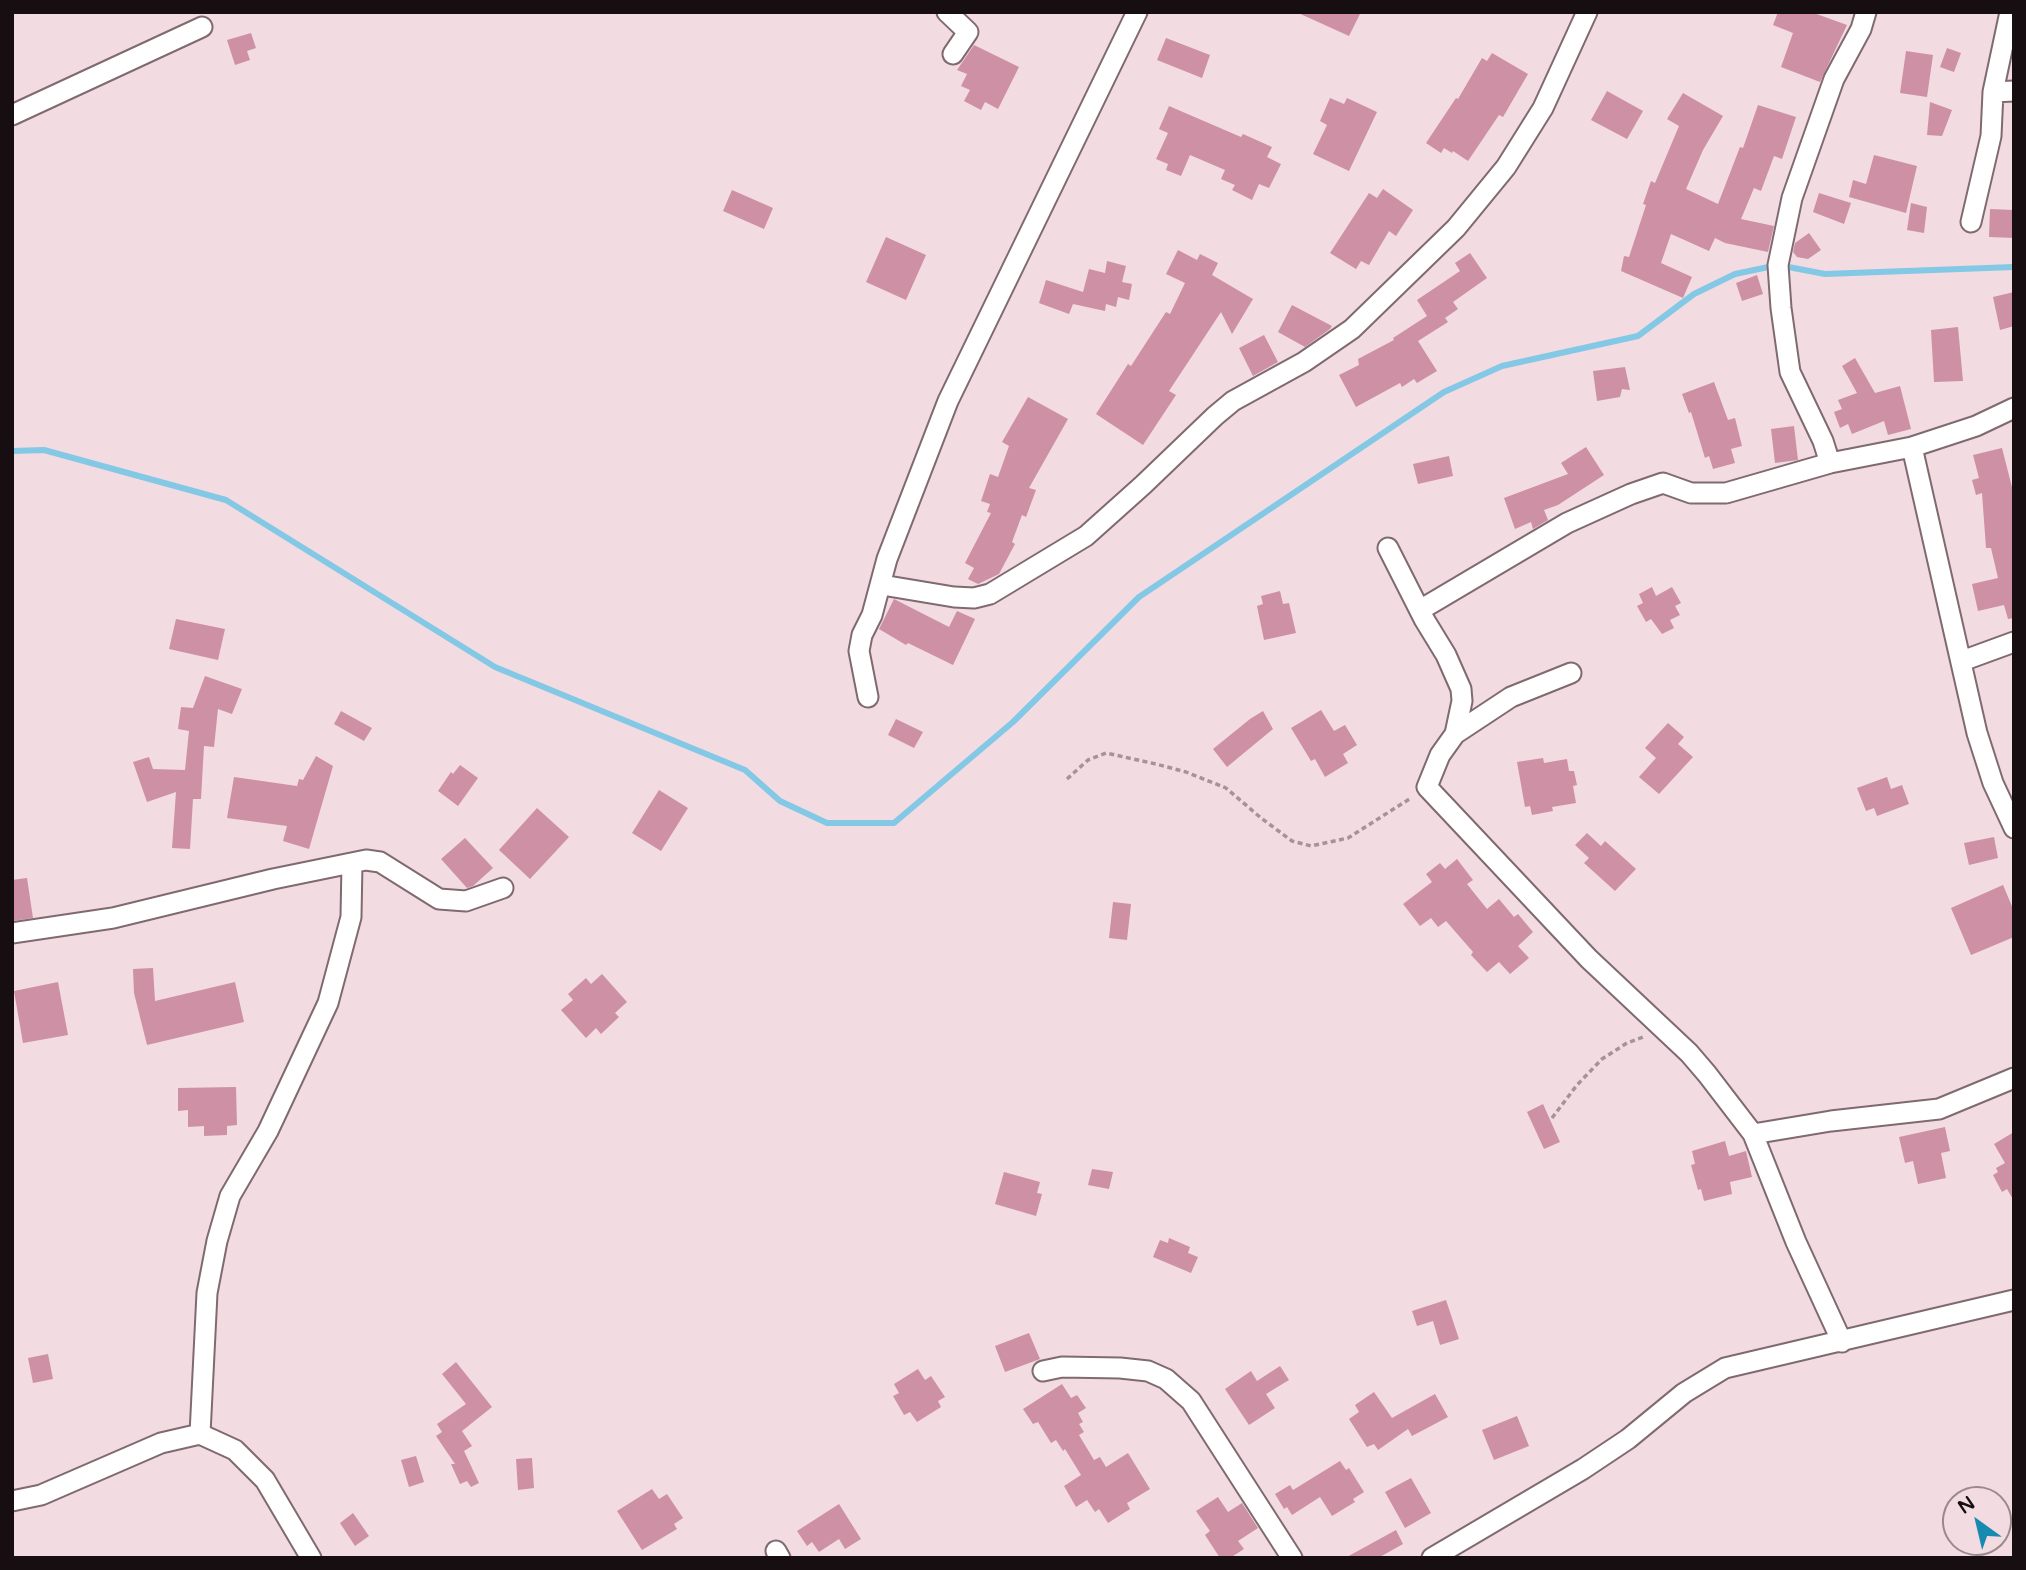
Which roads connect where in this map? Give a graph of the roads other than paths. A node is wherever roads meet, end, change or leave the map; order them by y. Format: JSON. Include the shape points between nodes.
{"nodes":[{"id":1,"x":947,"y":12,"type":"edge"},
{"id":2,"x":1138,"y":12,"type":"edge"},
{"id":3,"x":1587,"y":12,"type":"edge"},
{"id":4,"x":1866,"y":12,"type":"edge"},
{"id":5,"x":2010,"y":12,"type":"edge"},
{"id":6,"x":202,"y":27,"type":"dead end"},
{"id":7,"x":953,"y":54,"type":"dead end"},
{"id":8,"x":2014,"y":91,"type":"edge"},
{"id":9,"x":1993,"y":92,"type":"junction"},
{"id":10,"x":12,"y":115,"type":"edge"},
{"id":11,"x":1971,"y":222,"type":"dead end"},
{"id":12,"x":2014,"y":408,"type":"edge"},
{"id":13,"x":1912,"y":447,"type":"junction"},
{"id":14,"x":1830,"y":463,"type":"junction"},
{"id":15,"x":1388,"y":548,"type":"dead end"},
{"id":16,"x":882,"y":585,"type":"junction"},
{"id":17,"x":1420,"y":610,"type":"junction"},
{"id":18,"x":2014,"y":642,"type":"edge"},
{"id":19,"x":1962,"y":661,"type":"junction"},
{"id":20,"x":1571,"y":673,"type":"dead end"},
{"id":21,"x":868,"y":697,"type":"dead end"},
{"id":22,"x":1455,"y":734,"type":"junction"},
{"id":23,"x":2014,"y":828,"type":"edge"},
{"id":24,"x":352,"y":863,"type":"junction"},
{"id":25,"x":503,"y":888,"type":"dead end"},
{"id":26,"x":12,"y":933,"type":"edge"},
{"id":27,"x":2014,"y":1078,"type":"edge"},
{"id":28,"x":1753,"y":1134,"type":"junction"},
{"id":29,"x":2014,"y":1300,"type":"edge"},
{"id":30,"x":1842,"y":1342,"type":"junction"},
{"id":31,"x":1043,"y":1371,"type":"dead end"},
{"id":32,"x":200,"y":1434,"type":"junction"},
{"id":33,"x":12,"y":1501,"type":"edge"},
{"id":34,"x":1436,"y":1557,"type":"edge"},
{"id":35,"x":311,"y":1558,"type":"edge"},
{"id":36,"x":1292,"y":1558,"type":"edge"}],
"edges":[{"from":1,"to":7,"type":"street","via":[[968,32]]},
{"from":2,"to":16,"type":"street","via":[[948,401],[887,559]]},
{"from":3,"to":16,"type":"street","via":[[1543,108],[1506,167],[1456,228],[1352,329],[1233,401],[1086,536],[990,594],[974,598]]},
{"from":4,"to":14,"type":"street","via":[[1811,138],[1778,265],[1790,372]]},
{"from":5,"to":9,"type":"street"},
{"from":6,"to":10,"type":"street"},
{"from":8,"to":9,"type":"street"},
{"from":9,"to":11,"type":"street","via":[[1991,136]]},
{"from":12,"to":13,"type":"street"},
{"from":13,"to":14,"type":"street"},
{"from":13,"to":19,"type":"street"},
{"from":14,"to":17,"type":"street","via":[[1726,493],[1691,493],[1663,483],[1631,494],[1567,523]]},
{"from":15,"to":17,"type":"street"},
{"from":16,"to":21,"type":"street","via":[[859,651]]},
{"from":17,"to":22,"type":"street","via":[[1459,680],[1462,701]]},
{"from":18,"to":19,"type":"street"},
{"from":19,"to":23,"type":"street","via":[[1977,733]]},
{"from":20,"to":22,"type":"street","via":[[1511,698]]},
{"from":22,"to":28,"type":"street","via":[[1427,787],[1589,958],[1665,1029]]},
{"from":24,"to":25,"type":"street","via":[[380,862],[439,899],[466,901]]},
{"from":24,"to":26,"type":"street","via":[[113,918]]},
{"from":24,"to":32,"type":"street","via":[[351,917],[328,1003],[268,1131],[230,1196],[217,1241],[207,1293]]},
{"from":27,"to":28,"type":"street","via":[[1940,1109]]},
{"from":28,"to":30,"type":"street"},
{"from":29,"to":30,"type":"street"},
{"from":30,"to":34,"type":"street","via":[[1725,1368],[1583,1469]]},
{"from":31,"to":36,"type":"street","via":[[1120,1368],[1148,1371],[1166,1379],[1191,1401]]},
{"from":32,"to":33,"type":"street","via":[[161,1443],[41,1495]]},
{"from":32,"to":35,"type":"street","via":[[235,1450],[265,1480]]}]}
